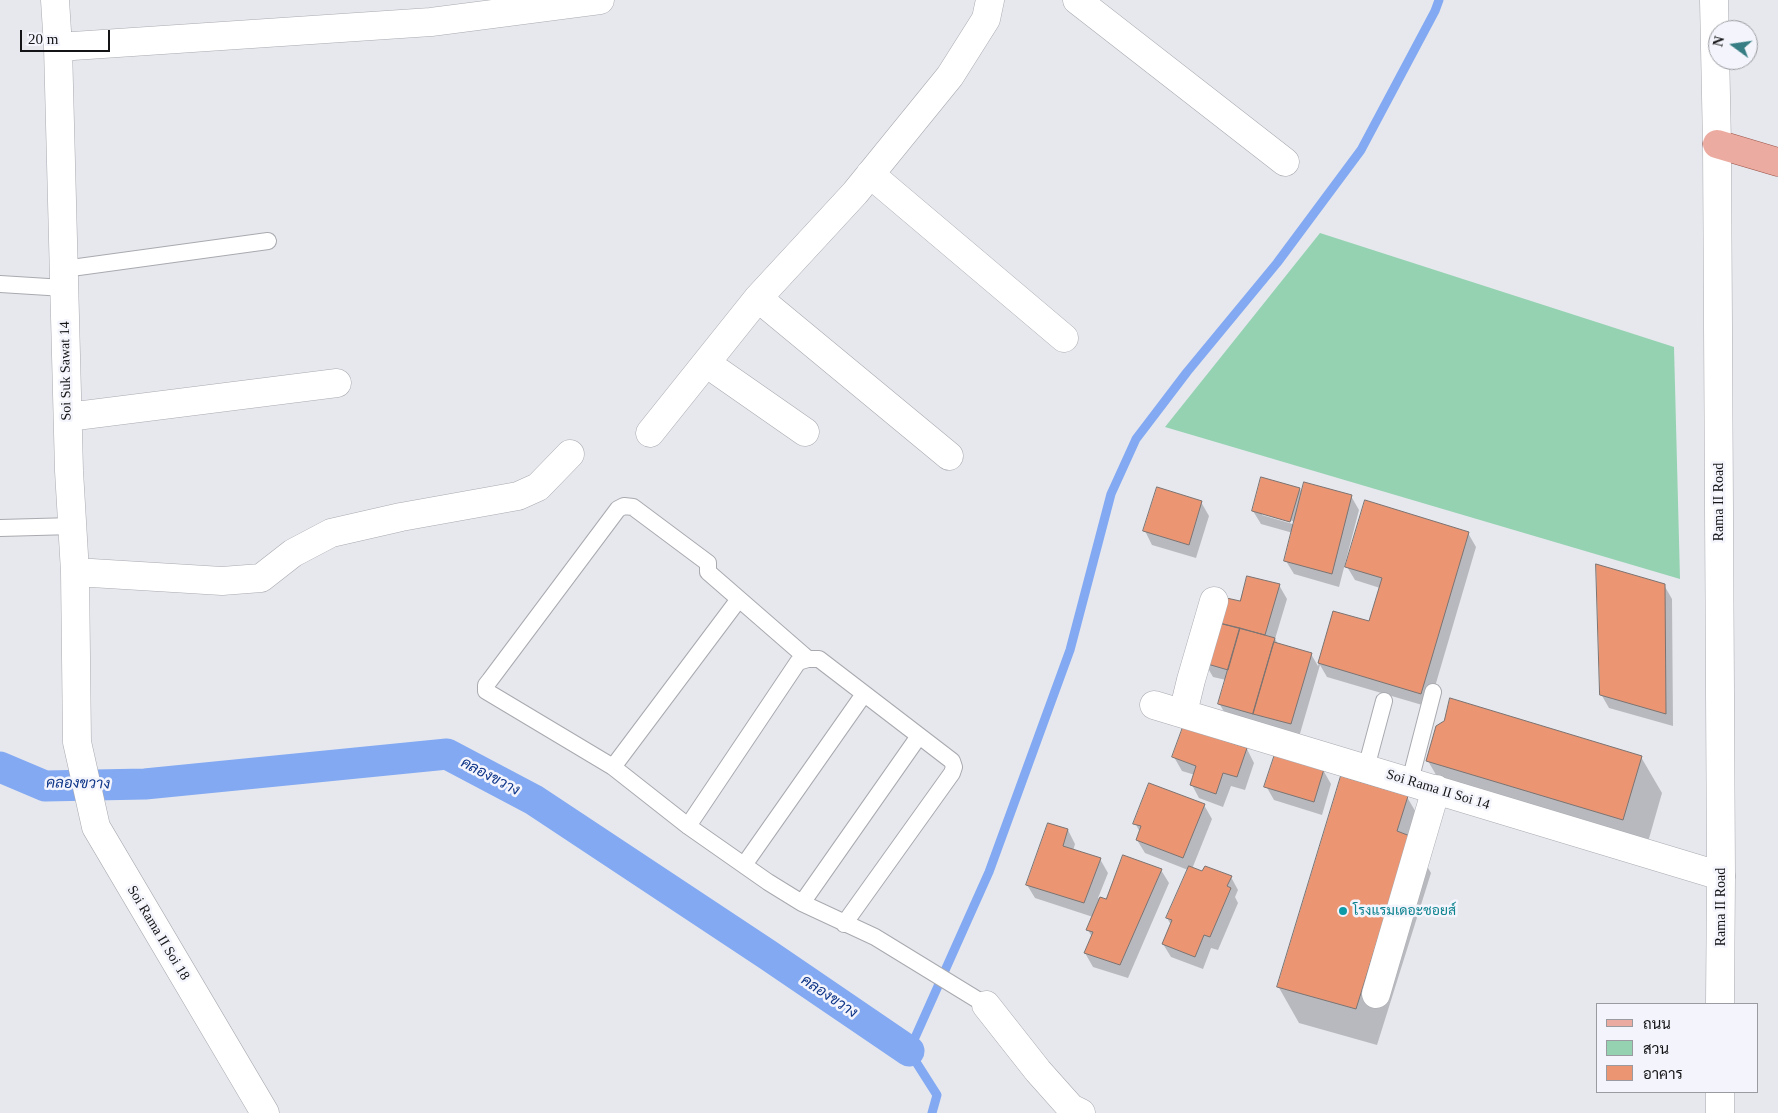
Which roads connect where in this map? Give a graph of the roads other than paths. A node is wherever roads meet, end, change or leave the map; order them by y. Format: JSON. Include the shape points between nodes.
{"nodes":[{"id":1,"x":55,"y":0,"type":"edge"},
{"id":2,"x":600,"y":0,"type":"edge"},
{"id":3,"x":990,"y":0,"type":"edge"},
{"id":4,"x":1076,"y":0,"type":"edge"},
{"id":5,"x":1714,"y":0,"type":"edge"},
{"id":6,"x":58,"y":47,"type":"junction"},
{"id":7,"x":1717,"y":144,"type":"junction"},
{"id":8,"x":1285,"y":162,"type":"dead end"},
{"id":9,"x":1778,"y":162,"type":"edge"},
{"id":10,"x":870,"y":174,"type":"junction"},
{"id":11,"x":268,"y":241,"type":"dead end"},
{"id":12,"x":64,"y":278,"type":"junction"},
{"id":13,"x":0,"y":284,"type":"edge"},
{"id":14,"x":758,"y":298,"type":"junction"},
{"id":15,"x":1064,"y":338,"type":"dead end"},
{"id":16,"x":706,"y":363,"type":"junction"},
{"id":17,"x":336,"y":383,"type":"dead end"},
{"id":18,"x":68,"y":417,"type":"junction"},
{"id":19,"x":805,"y":432,"type":"dead end"},
{"id":20,"x":650,"y":433,"type":"dead end"},
{"id":21,"x":570,"y":454,"type":"dead end"},
{"id":22,"x":949,"y":456,"type":"dead end"},
{"id":23,"x":73,"y":526,"type":"junction"},
{"id":24,"x":0,"y":528,"type":"edge"},
{"id":25,"x":75,"y":572,"type":"junction"},
{"id":26,"x":740,"y":599,"type":"junction"},
{"id":27,"x":1214,"y":601,"type":"dead end"},
{"id":28,"x":808,"y":659,"type":"junction"},
{"id":29,"x":1433,"y":692,"type":"dead end"},
{"id":30,"x":864,"y":694,"type":"junction"},
{"id":31,"x":1384,"y":701,"type":"dead end"},
{"id":32,"x":1154,"y":705,"type":"dead end"},
{"id":33,"x":1183,"y":713,"type":"junction"},
{"id":34,"x":919,"y":736,"type":"junction"},
{"id":35,"x":77,"y":742,"type":"joint"},
{"id":36,"x":613,"y":767,"type":"junction"},
{"id":37,"x":1366,"y":768,"type":"junction"},
{"id":38,"x":1410,"y":781,"type":"junction"},
{"id":39,"x":1436,"y":789,"type":"junction"},
{"id":40,"x":688,"y":826,"type":"junction"},
{"id":41,"x":744,"y":865,"type":"junction"},
{"id":42,"x":1721,"y":876,"type":"junction"},
{"id":43,"x":802,"y":903,"type":"junction"},
{"id":44,"x":844,"y":924,"type":"junction"},
{"id":45,"x":1376,"y":994,"type":"dead end"},
{"id":46,"x":1720,"y":1003,"type":"edge"},
{"id":47,"x":986,"y":1005,"type":"joint"},
{"id":48,"x":1720,"y":1093,"type":"edge"},
{"id":49,"x":1074,"y":1111,"type":"edge"},
{"id":50,"x":265,"y":1113,"type":"edge"},
{"id":51,"x":1720,"y":1113,"type":"edge"}],
"edges":[{"from":1,"to":6,"type":"street","name":"Soi Suk Sawat 14"},
{"from":2,"to":6,"type":"street","via":[[431,22]]},
{"from":3,"to":10,"type":"street","via":[[986,19],[950,76]]},
{"from":4,"to":8,"type":"street"},
{"from":5,"to":7,"type":"street","name":"Rama II Road"},
{"from":6,"to":12,"type":"street","name":"Soi Suk Sawat 14"},
{"from":7,"to":9,"type":"main road"},
{"from":7,"to":42,"type":"street","name":"Rama II Road"},
{"from":10,"to":14,"type":"street"},
{"from":10,"to":15,"type":"street"},
{"from":11,"to":12,"type":"lane"},
{"from":12,"to":13,"type":"lane"},
{"from":12,"to":18,"type":"street","name":"Soi Suk Sawat 14"},
{"from":14,"to":16,"type":"street"},
{"from":14,"to":22,"type":"street"},
{"from":16,"to":19,"type":"street"},
{"from":16,"to":20,"type":"street"},
{"from":17,"to":18,"type":"street"},
{"from":18,"to":23,"type":"street","name":"Soi Suk Sawat 14"},
{"from":21,"to":25,"type":"street","via":[[538,487],[518,496],[331,533],[293,553],[262,578],[222,581]]},
{"from":23,"to":24,"type":"lane"},
{"from":23,"to":25,"type":"street","name":"Soi Suk Sawat 14"},
{"from":25,"to":35,"type":"street","name":"Soi Suk Sawat 14"},
{"from":26,"to":28,"type":"lane"},
{"from":26,"to":36,"type":"lane"},
{"from":26,"to":36,"type":"lane","via":[[708,572],[708,563],[633,508],[624,506],[618,509],[486,685],[486,691]]},
{"from":27,"to":33,"type":"street"},
{"from":28,"to":30,"type":"lane","via":[[819,659]]},
{"from":28,"to":40,"type":"lane","via":[[798,662]]},
{"from":29,"to":38,"type":"lane"},
{"from":30,"to":34,"type":"lane"},
{"from":30,"to":41,"type":"lane"},
{"from":31,"to":37,"type":"lane"},
{"from":32,"to":33,"type":"street","name":"Soi Rama II Soi 14"},
{"from":33,"to":37,"type":"street","name":"Soi Rama II Soi 14"},
{"from":34,"to":43,"type":"lane"},
{"from":34,"to":44,"type":"lane","via":[[952,761],[952,773]]},
{"from":35,"to":50,"type":"street","name":"Soi Rama II Soi 18","via":[[96,827]]},
{"from":36,"to":40,"type":"lane"},
{"from":37,"to":38,"type":"street","name":"Soi Rama II Soi 14"},
{"from":38,"to":39,"type":"street","name":"Soi Rama II Soi 14"},
{"from":39,"to":42,"type":"street","name":"Soi Rama II Soi 14"},
{"from":39,"to":45,"type":"street"},
{"from":40,"to":41,"type":"lane"},
{"from":41,"to":43,"type":"lane"},
{"from":42,"to":46,"type":"street","name":"Rama II Road"},
{"from":43,"to":44,"type":"lane"},
{"from":44,"to":47,"type":"lane","via":[[875,937]]},
{"from":47,"to":49,"type":"street"},
{"from":48,"to":51,"type":"street"}]}
